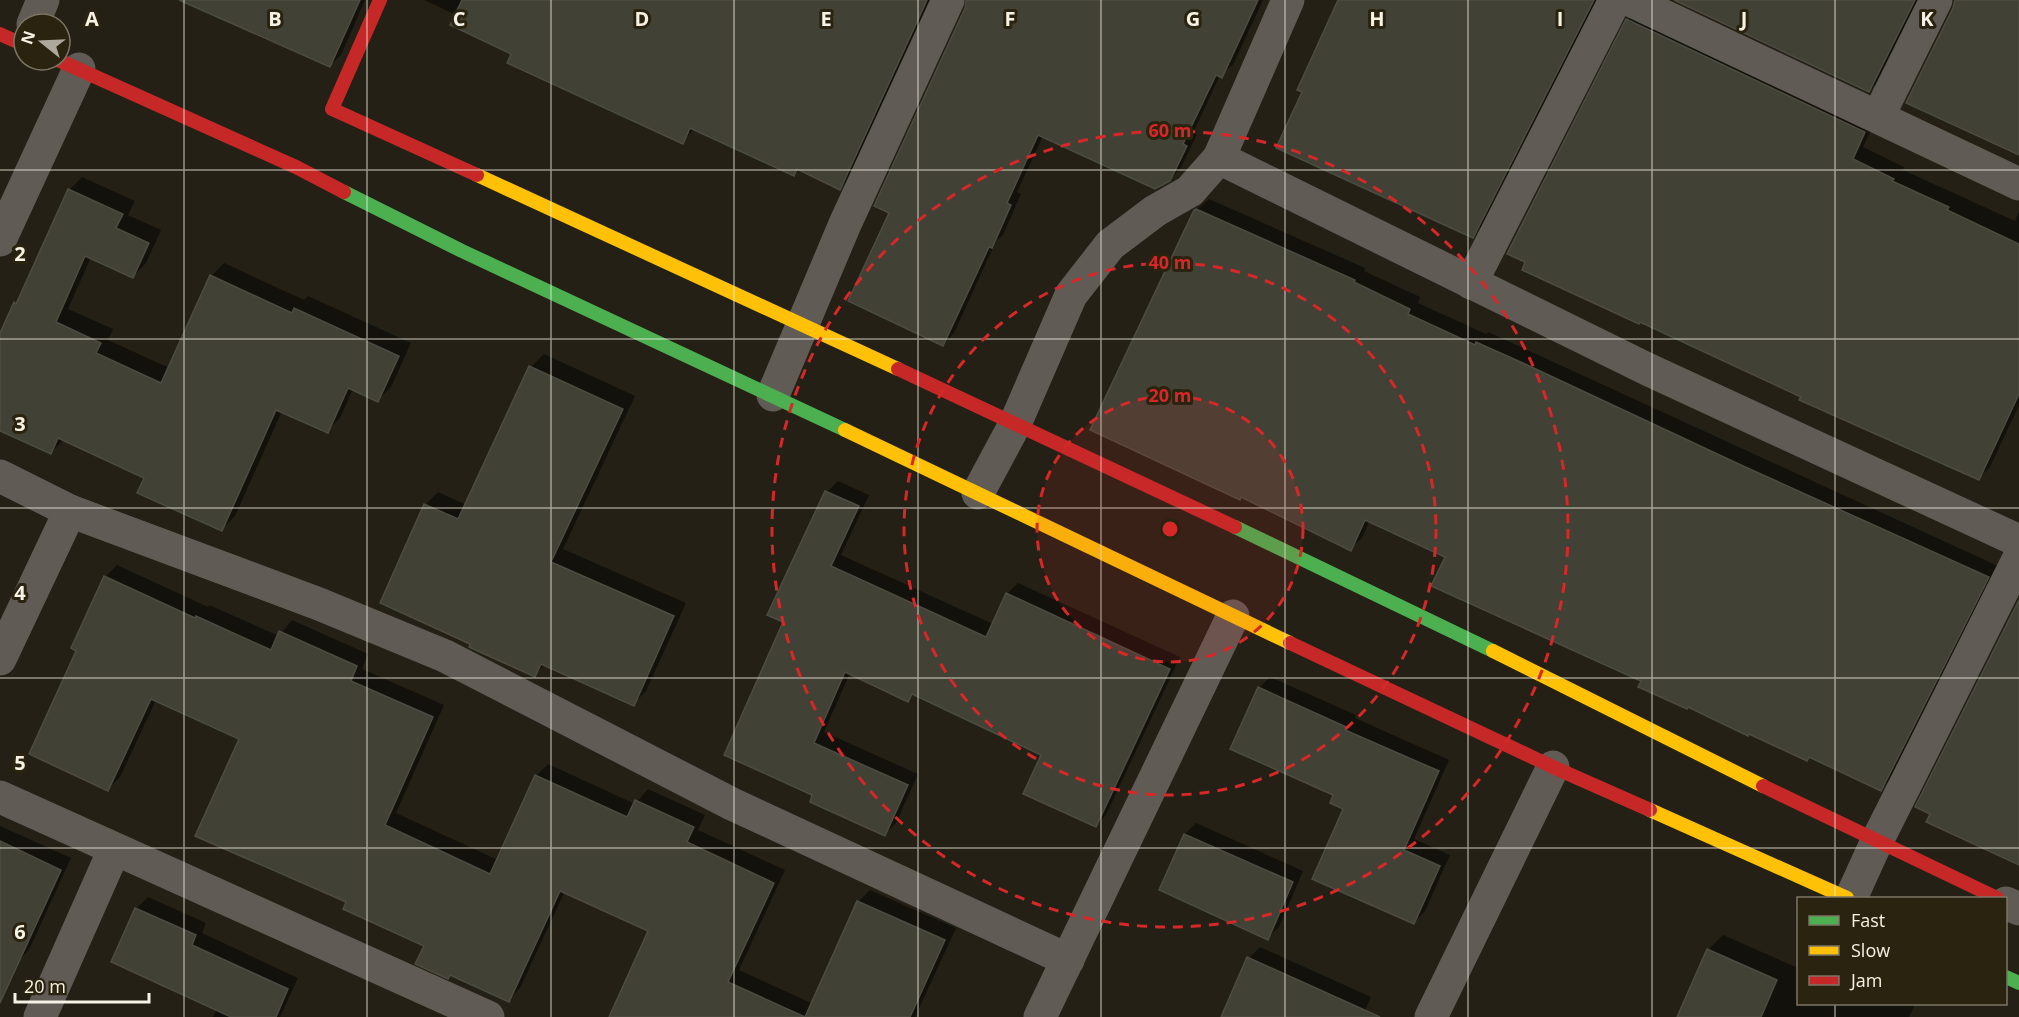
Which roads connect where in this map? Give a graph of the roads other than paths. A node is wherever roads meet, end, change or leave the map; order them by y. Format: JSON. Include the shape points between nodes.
{"nodes":[{"id":1,"x":380,"y":0,"type":"edge"},
{"id":2,"x":948,"y":0,"type":"edge"},
{"id":3,"x":1288,"y":0,"type":"edge"},
{"id":4,"x":1615,"y":0,"type":"edge"},
{"id":5,"x":1630,"y":0,"type":"edge"},
{"id":6,"x":1936,"y":0,"type":"edge"},
{"id":7,"x":72,"y":67,"type":"edge"},
{"id":8,"x":65,"y":72,"type":"edge"},
{"id":9,"x":1878,"y":117,"type":"junction"},
{"id":10,"x":1219,"y":158,"type":"junction"},
{"id":11,"x":2019,"y":184,"type":"edge"},
{"id":12,"x":0,"y":240,"type":"edge"},
{"id":13,"x":1471,"y":283,"type":"junction"},
{"id":14,"x":803,"y":324,"type":"junction"},
{"id":15,"x":773,"y":394,"type":"junction"},
{"id":16,"x":1015,"y":424,"type":"junction"},
{"id":17,"x":0,"y":476,"type":"edge"},
{"id":18,"x":978,"y":493,"type":"junction"},
{"id":19,"x":70,"y":511,"type":"junction"},
{"id":20,"x":2019,"y":541,"type":"edge"},
{"id":21,"x":2019,"y":558,"type":"edge"},
{"id":22,"x":1233,"y":616,"type":"junction"},
{"id":23,"x":0,"y":659,"type":"edge"},
{"id":24,"x":1553,"y":767,"type":"junction"},
{"id":25,"x":0,"y":797,"type":"edge"},
{"id":26,"x":1876,"y":843,"type":"junction"},
{"id":27,"x":114,"y":850,"type":"junction"},
{"id":28,"x":1847,"y":897,"type":"edge"},
{"id":29,"x":1849,"y":897,"type":"edge"},
{"id":30,"x":1995,"y":897,"type":"edge"},
{"id":31,"x":1068,"y":960,"type":"junction"},
{"id":32,"x":40,"y":1017,"type":"edge"},
{"id":33,"x":488,"y":1017,"type":"edge"},
{"id":34,"x":1040,"y":1017,"type":"edge"},
{"id":35,"x":1431,"y":1017,"type":"edge"}],
"edges":[{"from":1,"to":14,"type":"street","via":[[332,109]]},
{"from":2,"to":14,"type":"street"},
{"from":3,"to":10,"type":"street"},
{"from":4,"to":13,"type":"street"},
{"from":5,"to":9,"type":"street"},
{"from":6,"to":9,"type":"street"},
{"from":7,"to":15,"type":"street","via":[[296,167],[462,251]]},
{"from":8,"to":12,"type":"street"},
{"from":9,"to":11,"type":"street"},
{"from":10,"to":13,"type":"street"},
{"from":10,"to":16,"type":"street","via":[[1190,191],[1155,211],[1110,245],[1071,295]]},
{"from":13,"to":20,"type":"street"},
{"from":14,"to":15,"type":"street"},
{"from":14,"to":16,"type":"street"},
{"from":15,"to":18,"type":"street"},
{"from":16,"to":18,"type":"street"},
{"from":16,"to":26,"type":"street","via":[[1418,615]]},
{"from":17,"to":19,"type":"street"},
{"from":18,"to":22,"type":"street"},
{"from":19,"to":23,"type":"street"},
{"from":19,"to":31,"type":"street","via":[[319,604],[445,656],[732,804]]},
{"from":21,"to":26,"type":"street"},
{"from":22,"to":24,"type":"street"},
{"from":22,"to":31,"type":"street"},
{"from":24,"to":28,"type":"street"},
{"from":24,"to":35,"type":"street"},
{"from":25,"to":27,"type":"street"},
{"from":26,"to":29,"type":"street"},
{"from":26,"to":30,"type":"street"},
{"from":27,"to":32,"type":"street"},
{"from":27,"to":33,"type":"street"},
{"from":31,"to":34,"type":"street"}]}
